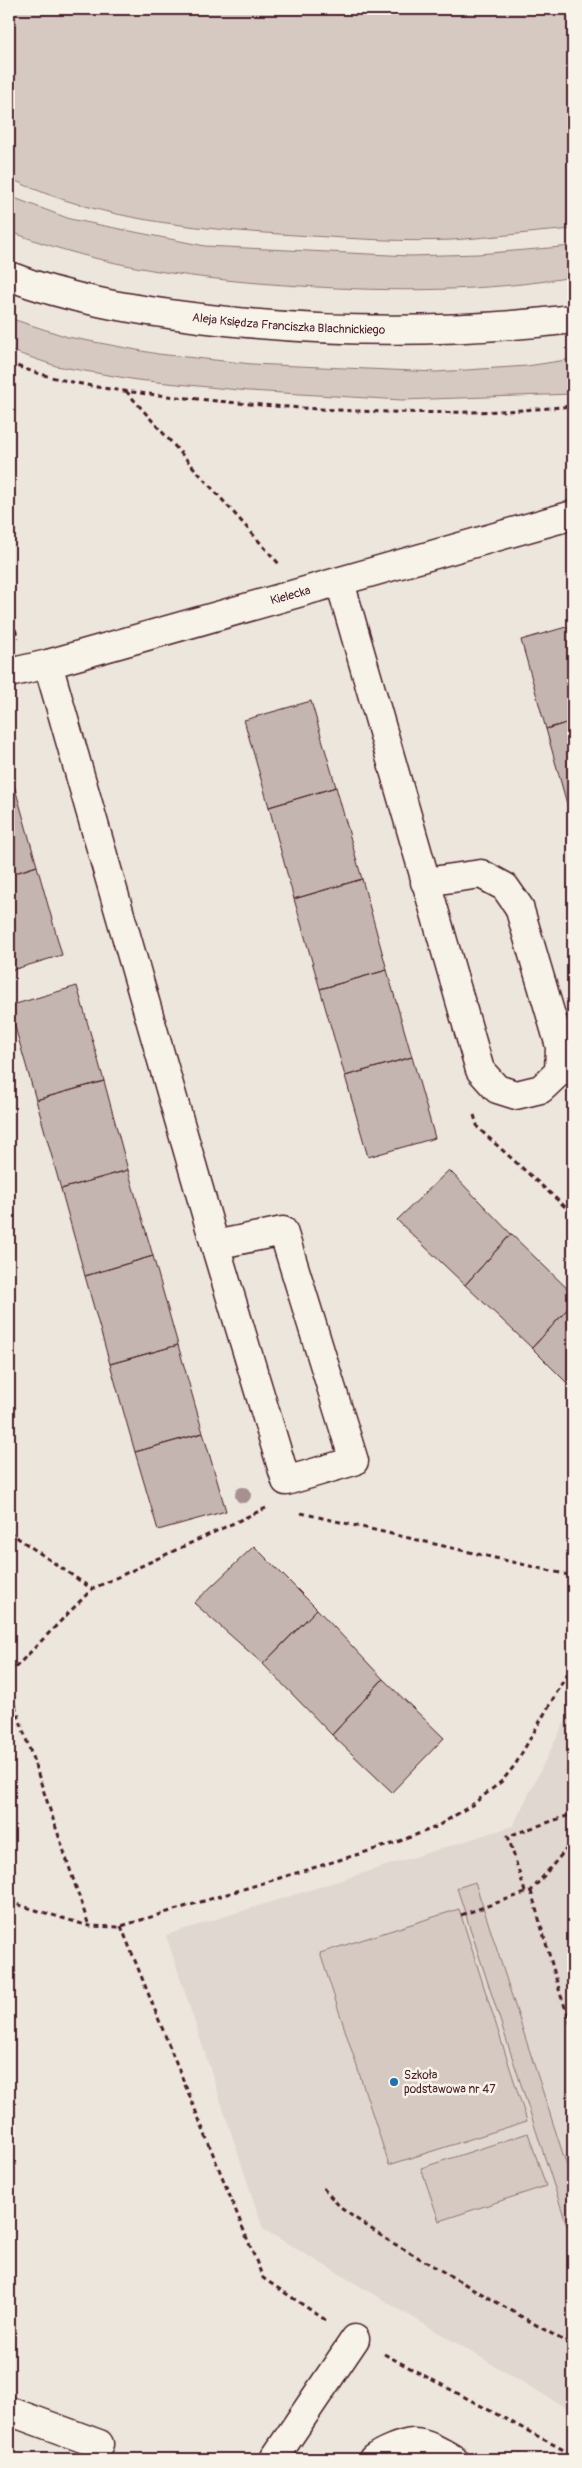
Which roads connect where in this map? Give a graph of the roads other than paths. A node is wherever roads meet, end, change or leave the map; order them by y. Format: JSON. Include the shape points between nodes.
{"nodes":[{"id":1,"x":9,"y":276,"type":"edge"},
{"id":2,"x":573,"y":319,"type":"edge"},
{"id":3,"x":573,"y":515,"type":"edge"},
{"id":4,"x":340,"y":582,"type":"junction"},
{"id":5,"x":48,"y":664,"type":"junction"},
{"id":6,"x":9,"y":673,"type":"edge"},
{"id":7,"x":425,"y":882,"type":"junction"},
{"id":8,"x":215,"y":1245,"type":"junction"},
{"id":9,"x":354,"y":2339,"type":"road end"},
{"id":10,"x":9,"y":2411,"type":"edge"},
{"id":11,"x":99,"y":2444,"type":"dead end"},
{"id":12,"x":274,"y":2459,"type":"edge"},
{"id":13,"x":373,"y":2459,"type":"edge"},
{"id":14,"x":453,"y":2459,"type":"edge"}],
"edges":[{"from":1,"to":2,"type":"street","name":"Aleja Księdza Franciszka Blachnickiego","via":[[80,299],[155,313],[258,325],[378,331]]},
{"from":3,"to":4,"type":"street","name":"Kielecka"},
{"from":4,"to":5,"type":"street","name":"Kielecka"},
{"from":4,"to":7,"type":"street"},
{"from":5,"to":6,"type":"street","name":"Kielecka"},
{"from":5,"to":8,"type":"street"},
{"from":7,"to":7,"type":"street","via":[[480,1070],[497,1089],[516,1095],[541,1090],[559,1072],[560,1046],[518,907],[505,887],[481,874]]},
{"from":8,"to":8,"type":"street","via":[[286,1481],[354,1461],[283,1231]]},
{"from":9,"to":12,"type":"street"},
{"from":10,"to":11,"type":"street"},
{"from":13,"to":14,"type":"street","via":[[414,2443]]}]}
